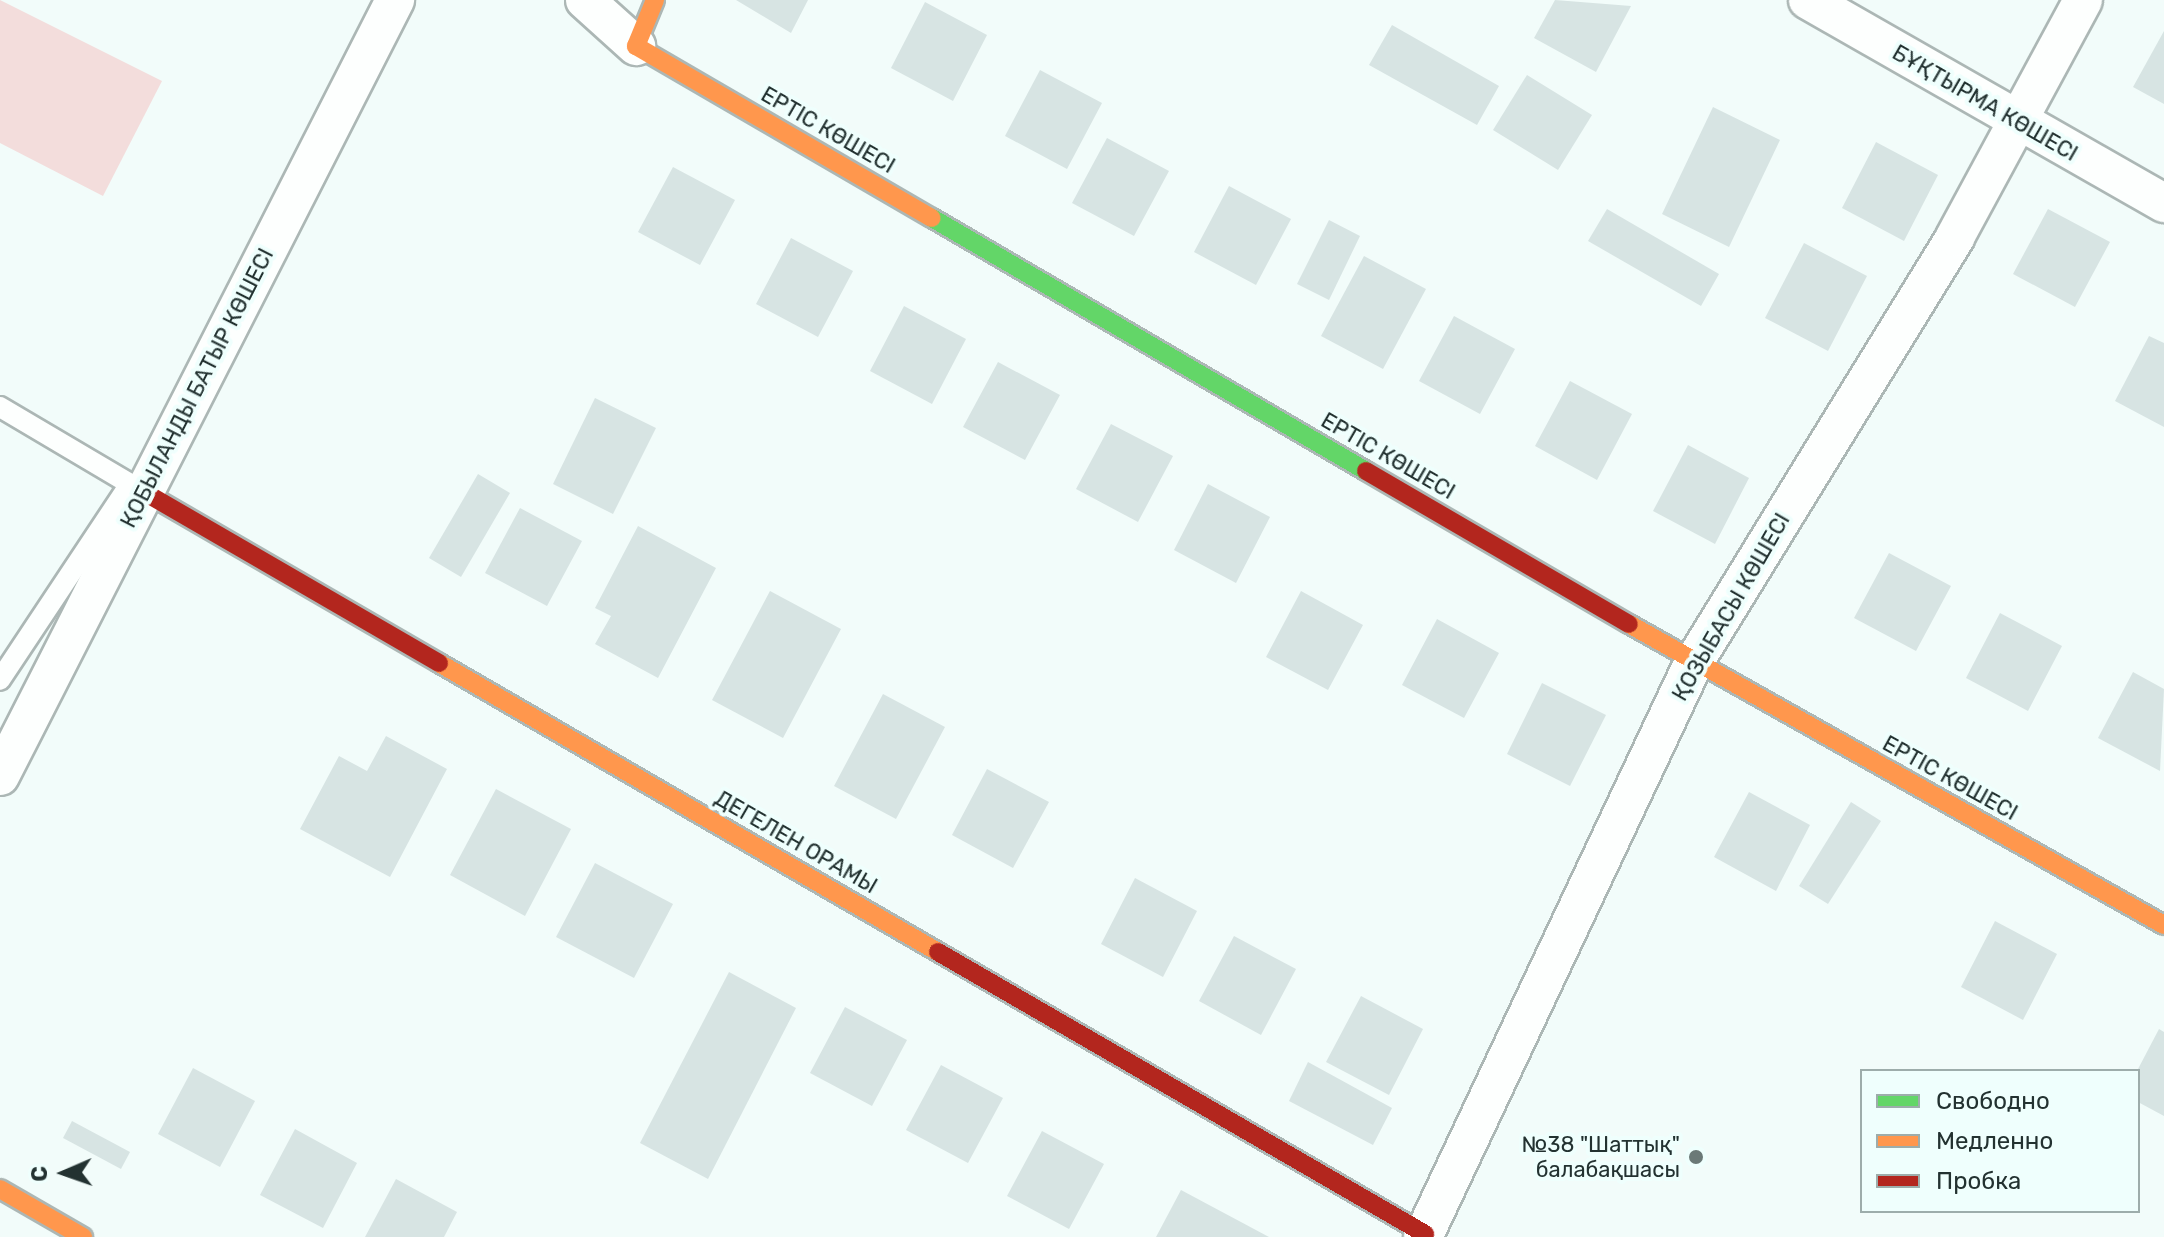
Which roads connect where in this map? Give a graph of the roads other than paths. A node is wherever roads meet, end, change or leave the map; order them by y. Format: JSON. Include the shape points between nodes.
{"nodes":[{"id":1,"x":395,"y":0,"type":"edge"},
{"id":2,"x":585,"y":0,"type":"edge"},
{"id":3,"x":655,"y":0,"type":"edge"},
{"id":4,"x":1808,"y":0,"type":"edge"},
{"id":5,"x":2083,"y":0,"type":"edge"},
{"id":6,"x":636,"y":46,"type":"junction"},
{"id":7,"x":2016,"y":124,"type":"junction"},
{"id":8,"x":2164,"y":203,"type":"edge"},
{"id":9,"x":0,"y":407,"type":"edge"},
{"id":10,"x":137,"y":488,"type":"junction"},
{"id":11,"x":1694,"y":662,"type":"junction"},
{"id":12,"x":0,"y":680,"type":"edge"},
{"id":13,"x":0,"y":776,"type":"edge"},
{"id":14,"x":2164,"y":925,"type":"edge"},
{"id":15,"x":0,"y":1189,"type":"edge"},
{"id":16,"x":1424,"y":1235,"type":"edge"},
{"id":17,"x":83,"y":1237,"type":"edge"}],
"edges":[{"from":1,"to":10,"type":"street","name":"ҚОБЫЛАНДЫ БАТЫР КӨШЕСІ"},
{"from":2,"to":6,"type":"street"},
{"from":3,"to":6,"type":"street"},
{"from":4,"to":7,"type":"street","name":"БҰҚТЫРМА КӨШЕСІ"},
{"from":5,"to":7,"type":"street","name":"ҚОЗЫБАСЫ КӨШЕСІ"},
{"from":6,"to":11,"type":"street","name":"ЕРТІС КӨШЕСІ"},
{"from":7,"to":8,"type":"street","name":"БҰҚТЫРМА КӨШЕСІ"},
{"from":7,"to":11,"type":"street","name":"ҚОЗЫБАСЫ КӨШЕСІ"},
{"from":9,"to":10,"type":"lane"},
{"from":10,"to":12,"type":"lane"},
{"from":10,"to":13,"type":"street","name":"ҚОБЫЛАНДЫ БАТЫР КӨШЕСІ"},
{"from":10,"to":16,"type":"street","name":"ДЕГЕЛЕН ОРАМЫ"},
{"from":11,"to":14,"type":"street","name":"ЕРТІС КӨШЕСІ"},
{"from":11,"to":16,"type":"street","name":"ҚОЗЫБАСЫ КӨШЕСІ"},
{"from":15,"to":17,"type":"street"}]}
